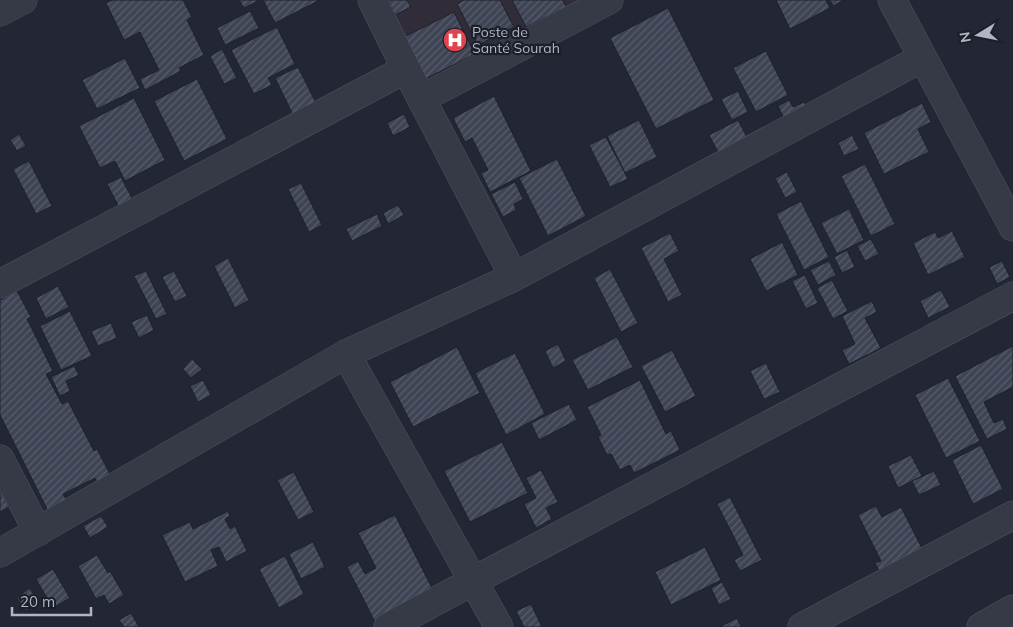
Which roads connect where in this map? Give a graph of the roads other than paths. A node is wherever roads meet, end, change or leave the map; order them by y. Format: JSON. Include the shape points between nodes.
{"nodes":[{"id":1,"x":372,"y":0,"type":"edge"},
{"id":2,"x":609,"y":0,"type":"edge"},
{"id":3,"x":892,"y":0,"type":"edge"},
{"id":4,"x":922,"y":58,"type":"junction"},
{"id":5,"x":406,"y":69,"type":"junction"},
{"id":6,"x":421,"y":99,"type":"junction"},
{"id":7,"x":1013,"y":227,"type":"edge"},
{"id":8,"x":514,"y":277,"type":"junction"},
{"id":9,"x":0,"y":284,"type":"edge"},
{"id":10,"x":1013,"y":296,"type":"edge"},
{"id":11,"x":346,"y":354,"type":"junction"},
{"id":12,"x":0,"y":459,"type":"edge"},
{"id":13,"x":1013,"y":515,"type":"edge"},
{"id":14,"x":38,"y":532,"type":"junction"},
{"id":15,"x":0,"y":553,"type":"edge"},
{"id":16,"x":473,"y":581,"type":"junction"},
{"id":17,"x":1013,"y":609,"type":"edge"},
{"id":18,"x":388,"y":627,"type":"edge"},
{"id":19,"x":499,"y":627,"type":"edge"},
{"id":20,"x":802,"y":627,"type":"edge"},
{"id":21,"x":981,"y":627,"type":"edge"}],
"edges":[{"from":1,"to":5,"type":"street"},
{"from":2,"to":6,"type":"street"},
{"from":3,"to":4,"type":"street"},
{"from":4,"to":7,"type":"street"},
{"from":4,"to":8,"type":"street"},
{"from":5,"to":6,"type":"street"},
{"from":5,"to":9,"type":"street"},
{"from":6,"to":8,"type":"street"},
{"from":8,"to":11,"type":"street"},
{"from":10,"to":16,"type":"street"},
{"from":11,"to":14,"type":"street"},
{"from":11,"to":16,"type":"street"},
{"from":12,"to":14,"type":"street"},
{"from":13,"to":20,"type":"street"},
{"from":14,"to":15,"type":"street"},
{"from":16,"to":18,"type":"street"},
{"from":16,"to":19,"type":"street"},
{"from":17,"to":21,"type":"street"}]}
